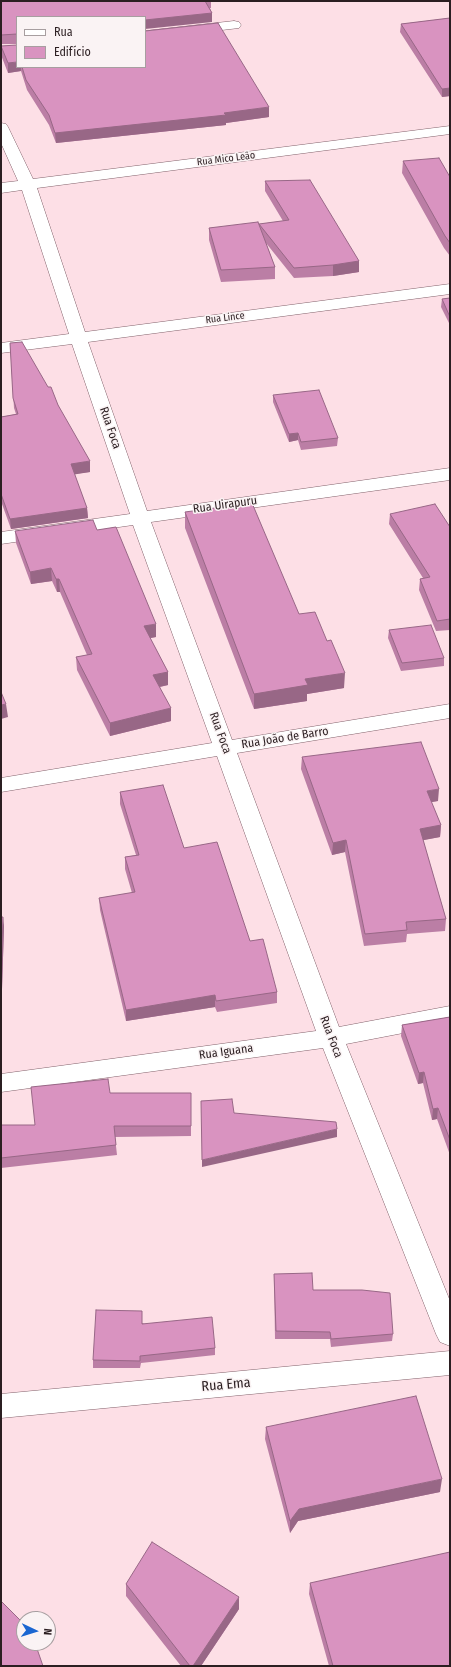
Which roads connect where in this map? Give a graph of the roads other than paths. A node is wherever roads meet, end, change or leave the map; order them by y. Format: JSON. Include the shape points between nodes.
{"nodes":[{"id":1,"x":234,"y":25,"type":"dead end"},
{"id":2,"x":146,"y":36,"type":"edge"},
{"id":3,"x":1,"y":127,"type":"edge"},
{"id":4,"x":450,"y":130,"type":"edge"},
{"id":5,"x":28,"y":185,"type":"junction"},
{"id":6,"x":1,"y":188,"type":"edge"},
{"id":7,"x":450,"y":289,"type":"edge"},
{"id":8,"x":78,"y":337,"type":"junction"},
{"id":9,"x":1,"y":348,"type":"edge"},
{"id":10,"x":450,"y":474,"type":"edge"},
{"id":11,"x":140,"y":517,"type":"junction"},
{"id":12,"x":1,"y":538,"type":"edge"},
{"id":13,"x":450,"y":711,"type":"edge"},
{"id":14,"x":226,"y":748,"type":"junction"},
{"id":15,"x":1,"y":785,"type":"edge"},
{"id":16,"x":450,"y":1015,"type":"edge"},
{"id":17,"x":331,"y":1038,"type":"junction"},
{"id":18,"x":1,"y":1083,"type":"edge"},
{"id":19,"x":450,"y":1334,"type":"edge"},
{"id":20,"x":450,"y":1363,"type":"edge"},
{"id":21,"x":1,"y":1406,"type":"edge"}],
"edges":[{"from":1,"to":2,"type":"street"},
{"from":3,"to":5,"type":"street","name":"Rua Foca"},
{"from":4,"to":5,"type":"street","name":"Rua Mico Leão"},
{"from":5,"to":6,"type":"street","name":"Rua Mico Leão"},
{"from":5,"to":8,"type":"street","name":"Rua Foca"},
{"from":7,"to":8,"type":"street","name":"Rua Lince"},
{"from":8,"to":9,"type":"street","name":"Rua Lince"},
{"from":8,"to":11,"type":"street","name":"Rua Foca"},
{"from":10,"to":11,"type":"street","name":"Rua Uirapuru"},
{"from":11,"to":12,"type":"street","name":"Rua Uirapuru"},
{"from":11,"to":14,"type":"street","name":"Rua Foca"},
{"from":13,"to":14,"type":"street","name":"Rua João de Barro"},
{"from":14,"to":15,"type":"street","name":"Rua João de Barro"},
{"from":14,"to":17,"type":"street","name":"Rua Foca"},
{"from":16,"to":17,"type":"street","name":"Rua Iguana"},
{"from":17,"to":18,"type":"street","name":"Rua Iguana"},
{"from":17,"to":19,"type":"street","name":"Rua Foca"},
{"from":20,"to":21,"type":"street","name":"Rua Ema"}]}
